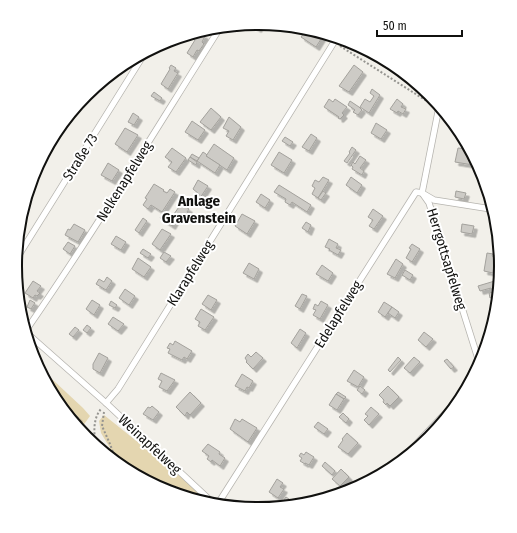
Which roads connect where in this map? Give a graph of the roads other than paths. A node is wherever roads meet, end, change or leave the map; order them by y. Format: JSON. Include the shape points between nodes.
{"nodes":[{"id":1,"x":216,"y":34,"type":"edge"},
{"id":2,"x":333,"y":42,"type":"edge"},
{"id":3,"x":139,"y":63,"type":"edge"},
{"id":4,"x":438,"y":113,"type":"edge"},
{"id":5,"x":422,"y":193,"type":"junction"},
{"id":6,"x":488,"y":209,"type":"edge"},
{"id":7,"x":23,"y":248,"type":"edge"},
{"id":8,"x":30,"y":326,"type":"edge"},
{"id":9,"x":34,"y":339,"type":"edge"},
{"id":10,"x":477,"y":356,"type":"edge"},
{"id":11,"x":106,"y":403,"type":"junction"},
{"id":12,"x":432,"y":427,"type":"edge"},
{"id":13,"x":423,"y":436,"type":"edge"},
{"id":14,"x":207,"y":497,"type":"edge"},
{"id":15,"x":221,"y":500,"type":"edge"}],
"edges":[{"from":1,"to":8,"type":"lane","name":"Nelkenapfelweg"},
{"from":2,"to":11,"type":"lane","name":"Klarapfelweg","via":[[118,390]]},
{"from":3,"to":7,"type":"lane","name":"Straße 73"},
{"from":4,"to":5,"type":"lane","name":"Herrgottsapfelweg"},
{"from":5,"to":6,"type":"lane","via":[[434,200]]},
{"from":5,"to":10,"type":"lane","name":"Herrgottsapfelweg","via":[[429,203]]},
{"from":5,"to":15,"type":"lane","name":"Edelapfelweg","via":[[416,192]]},
{"from":9,"to":11,"type":"lane","name":"Weinapfelweg"},
{"from":11,"to":14,"type":"lane","name":"Weinapfelweg"},
{"from":12,"to":13,"type":"lane"}]}
